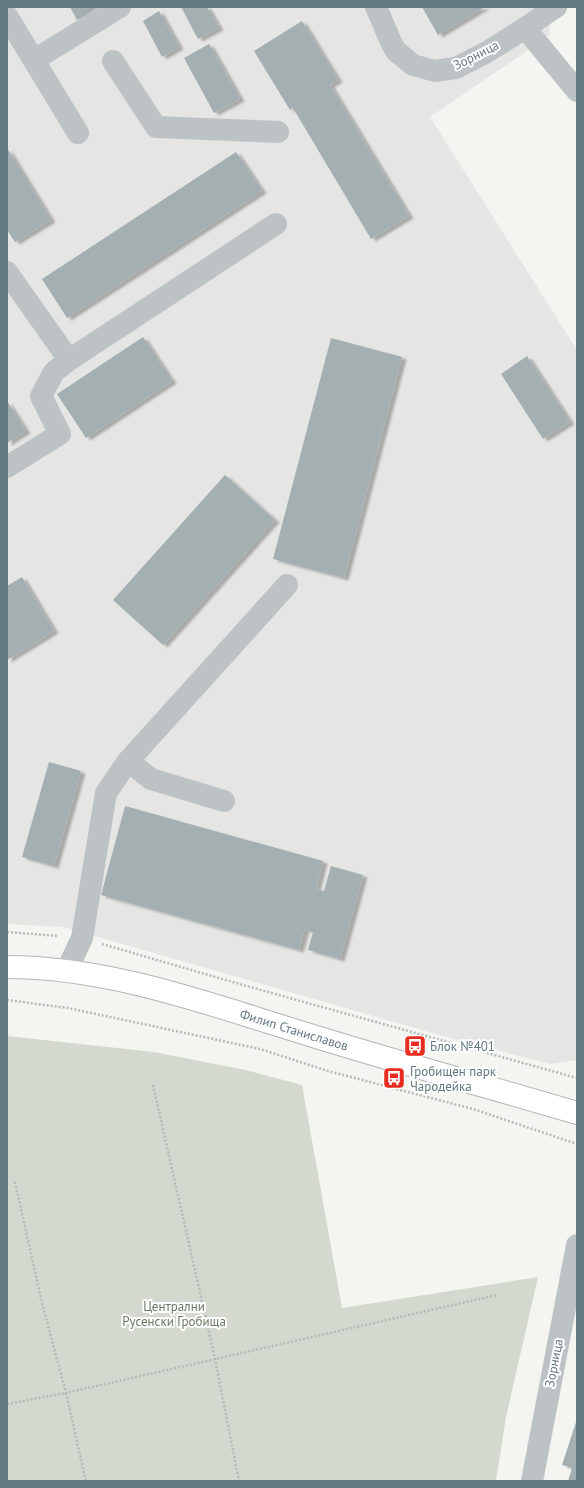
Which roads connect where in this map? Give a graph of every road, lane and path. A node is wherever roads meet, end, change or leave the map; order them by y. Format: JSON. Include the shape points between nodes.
{"nodes":[{"id":1,"x":120,"y":7,"type":"edge"},
{"id":2,"x":376,"y":7,"type":"edge"},
{"id":3,"x":556,"y":7,"type":"edge"},
{"id":4,"x":7,"y":16,"type":"edge"},
{"id":5,"x":525,"y":28,"type":"junction"},
{"id":6,"x":34,"y":60,"type":"junction"},
{"id":7,"x":113,"y":61,"type":"dead end"},
{"id":8,"x":577,"y":91,"type":"edge"},
{"id":9,"x":78,"y":132,"type":"dead end"},
{"id":10,"x":278,"y":132,"type":"dead end"},
{"id":11,"x":276,"y":224,"type":"dead end"},
{"id":12,"x":7,"y":272,"type":"edge"},
{"id":13,"x":69,"y":360,"type":"junction"},
{"id":14,"x":7,"y":467,"type":"edge"},
{"id":15,"x":287,"y":585,"type":"dead end"},
{"id":16,"x":128,"y":762,"type":"junction"},
{"id":17,"x":224,"y":800,"type":"dead end"},
{"id":18,"x":7,"y":932,"type":"edge"},
{"id":19,"x":82,"y":938,"type":"junction"},
{"id":20,"x":7,"y":967,"type":"edge"},
{"id":21,"x":67,"y":970,"type":"junction"},
{"id":22,"x":7,"y":1000,"type":"edge"},
{"id":23,"x":577,"y":1078,"type":"edge"},
{"id":24,"x":153,"y":1085,"type":"dead end"},
{"id":25,"x":577,"y":1113,"type":"edge"},
{"id":26,"x":577,"y":1144,"type":"edge"},
{"id":27,"x":15,"y":1182,"type":"dead end"},
{"id":28,"x":577,"y":1245,"type":"edge"},
{"id":29,"x":497,"y":1295,"type":"dead end"},
{"id":30,"x":216,"y":1359,"type":"junction"},
{"id":31,"x":66,"y":1393,"type":"junction"},
{"id":32,"x":7,"y":1404,"type":"edge"},
{"id":33,"x":86,"y":1481,"type":"edge"},
{"id":34,"x":239,"y":1481,"type":"edge"},
{"id":35,"x":532,"y":1481,"type":"edge"}],
"edges":[{"from":1,"to":6,"type":"street"},
{"from":2,"to":5,"type":"street","name":"Зорница","via":[[396,51],[413,65],[435,71],[456,68]]},
{"from":3,"to":5,"type":"street","name":"Зорница"},
{"from":4,"to":6,"type":"street"},
{"from":5,"to":8,"type":"street"},
{"from":6,"to":9,"type":"street"},
{"from":7,"to":10,"type":"street","via":[[156,127]]},
{"from":11,"to":13,"type":"street"},
{"from":12,"to":13,"type":"street"},
{"from":13,"to":14,"type":"street","via":[[54,372],[41,396],[60,434]]},
{"from":15,"to":16,"type":"street"},
{"from":16,"to":17,"type":"street","via":[[151,778]]},
{"from":16,"to":19,"type":"street","via":[[106,793]]},
{"from":18,"to":19,"type":"path"},
{"from":19,"to":21,"type":"street"},
{"from":19,"to":23,"type":"path"},
{"from":20,"to":21,"type":"main road","name":"Филип Станиславов"},
{"from":21,"to":25,"type":"main road","name":"Филип Станиславов","via":[[169,991]]},
{"from":22,"to":26,"type":"path","via":[[68,1008],[260,1049],[328,1071],[473,1110]]},
{"from":24,"to":30,"type":"path"},
{"from":27,"to":31,"type":"path","via":[[42,1303]]},
{"from":28,"to":35,"type":"street","name":"Зорница"},
{"from":29,"to":30,"type":"path"},
{"from":30,"to":31,"type":"path"},
{"from":30,"to":34,"type":"path"},
{"from":31,"to":32,"type":"path"},
{"from":31,"to":33,"type":"path"}]}
